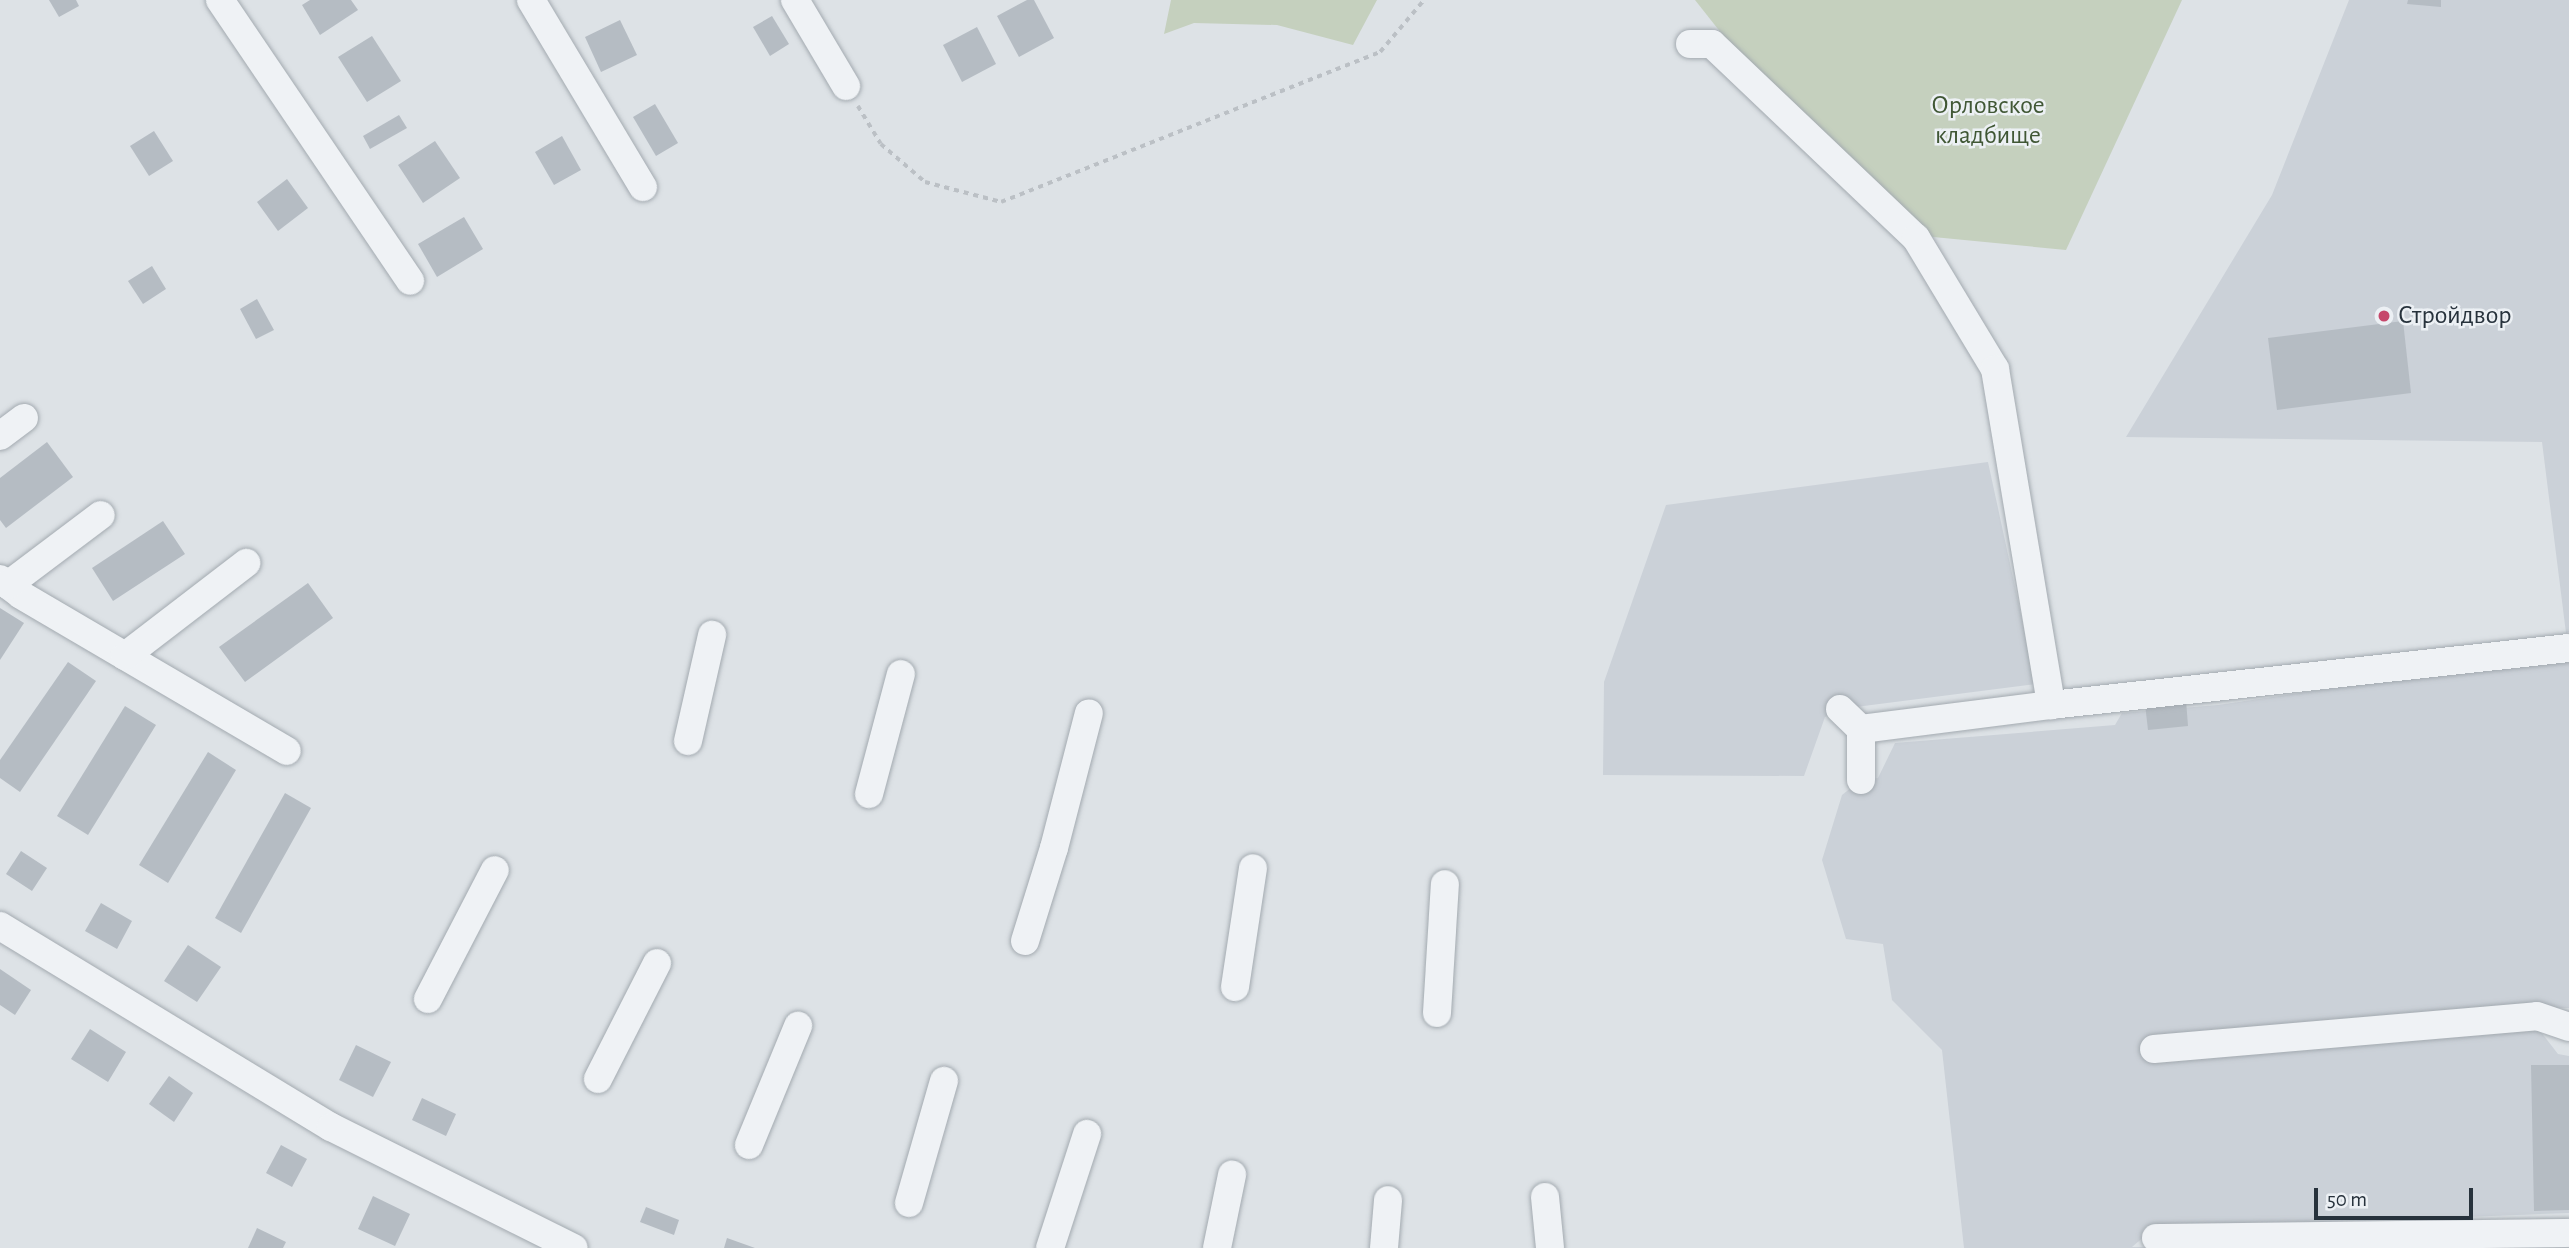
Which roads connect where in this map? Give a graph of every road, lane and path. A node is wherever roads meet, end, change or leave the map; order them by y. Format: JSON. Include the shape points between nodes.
{"nodes":[{"id":1,"x":220,"y":0,"type":"edge"},
{"id":2,"x":531,"y":0,"type":"edge"},
{"id":3,"x":795,"y":0,"type":"edge"},
{"id":4,"x":1424,"y":0,"type":"edge"},
{"id":5,"x":1690,"y":44,"type":"dead end"},
{"id":6,"x":846,"y":86,"type":"joint"},
{"id":7,"x":643,"y":187,"type":"dead end"},
{"id":8,"x":410,"y":281,"type":"dead end"},
{"id":9,"x":24,"y":418,"type":"dead end"},
{"id":10,"x":0,"y":436,"type":"edge"},
{"id":11,"x":101,"y":515,"type":"dead end"},
{"id":12,"x":246,"y":563,"type":"dead end"},
{"id":13,"x":4,"y":582,"type":"edge"},
{"id":14,"x":712,"y":635,"type":"dead end"},
{"id":15,"x":2569,"y":648,"type":"edge"},
{"id":16,"x":125,"y":656,"type":"junction"},
{"id":17,"x":901,"y":674,"type":"dead end"},
{"id":18,"x":2051,"y":705,"type":"junction"},
{"id":19,"x":1840,"y":709,"type":"dead end"},
{"id":20,"x":1089,"y":713,"type":"dead end"},
{"id":21,"x":1861,"y":729,"type":"junction"},
{"id":22,"x":688,"y":741,"type":"dead end"},
{"id":23,"x":287,"y":751,"type":"dead end"},
{"id":24,"x":1861,"y":780,"type":"dead end"},
{"id":25,"x":869,"y":794,"type":"dead end"},
{"id":26,"x":1253,"y":868,"type":"dead end"},
{"id":27,"x":495,"y":870,"type":"dead end"},
{"id":28,"x":1445,"y":884,"type":"dead end"},
{"id":29,"x":0,"y":926,"type":"edge"},
{"id":30,"x":1025,"y":941,"type":"dead end"},
{"id":31,"x":657,"y":963,"type":"dead end"},
{"id":32,"x":1236,"y":987,"type":"dead end"},
{"id":33,"x":428,"y":999,"type":"dead end"},
{"id":34,"x":1437,"y":1013,"type":"dead end"},
{"id":35,"x":798,"y":1026,"type":"dead end"},
{"id":36,"x":2569,"y":1027,"type":"edge"},
{"id":37,"x":2154,"y":1049,"type":"dead end"},
{"id":38,"x":598,"y":1079,"type":"dead end"},
{"id":39,"x":944,"y":1081,"type":"dead end"},
{"id":40,"x":1087,"y":1134,"type":"dead end"},
{"id":41,"x":749,"y":1145,"type":"dead end"},
{"id":42,"x":1232,"y":1175,"type":"dead end"},
{"id":43,"x":1545,"y":1197,"type":"dead end"},
{"id":44,"x":1388,"y":1200,"type":"dead end"},
{"id":45,"x":909,"y":1203,"type":"dead end"},
{"id":46,"x":2569,"y":1233,"type":"edge"},
{"id":47,"x":2155,"y":1238,"type":"dead end"},
{"id":48,"x":575,"y":1248,"type":"edge"},
{"id":49,"x":1050,"y":1248,"type":"edge"},
{"id":50,"x":1217,"y":1248,"type":"edge"},
{"id":51,"x":1384,"y":1248,"type":"edge"},
{"id":52,"x":1550,"y":1248,"type":"edge"}],
"edges":[{"from":1,"to":8,"type":"street"},
{"from":2,"to":7,"type":"street"},
{"from":3,"to":6,"type":"street"},
{"from":4,"to":6,"type":"path","via":[[1380,52],[1001,202],[925,182],[881,144]]},
{"from":5,"to":18,"type":"street","via":[[1712,44],[1916,238],[1995,369]]},
{"from":9,"to":10,"type":"street"},
{"from":11,"to":13,"type":"street"},
{"from":12,"to":16,"type":"street"},
{"from":13,"to":16,"type":"street"},
{"from":14,"to":22,"type":"street"},
{"from":15,"to":18,"type":"street"},
{"from":16,"to":23,"type":"street"},
{"from":17,"to":25,"type":"street"},
{"from":18,"to":21,"type":"street"},
{"from":19,"to":21,"type":"street"},
{"from":20,"to":30,"type":"street","via":[[1055,848]]},
{"from":21,"to":24,"type":"street"},
{"from":26,"to":32,"type":"street"},
{"from":27,"to":33,"type":"street"},
{"from":28,"to":34,"type":"street"},
{"from":29,"to":48,"type":"street","via":[[331,1127]]},
{"from":31,"to":38,"type":"street"},
{"from":35,"to":41,"type":"street"},
{"from":36,"to":37,"type":"street","via":[[2537,1016]]},
{"from":39,"to":45,"type":"street"},
{"from":40,"to":49,"type":"street"},
{"from":42,"to":50,"type":"street"},
{"from":43,"to":52,"type":"street"},
{"from":44,"to":51,"type":"street"},
{"from":46,"to":47,"type":"street"}]}
